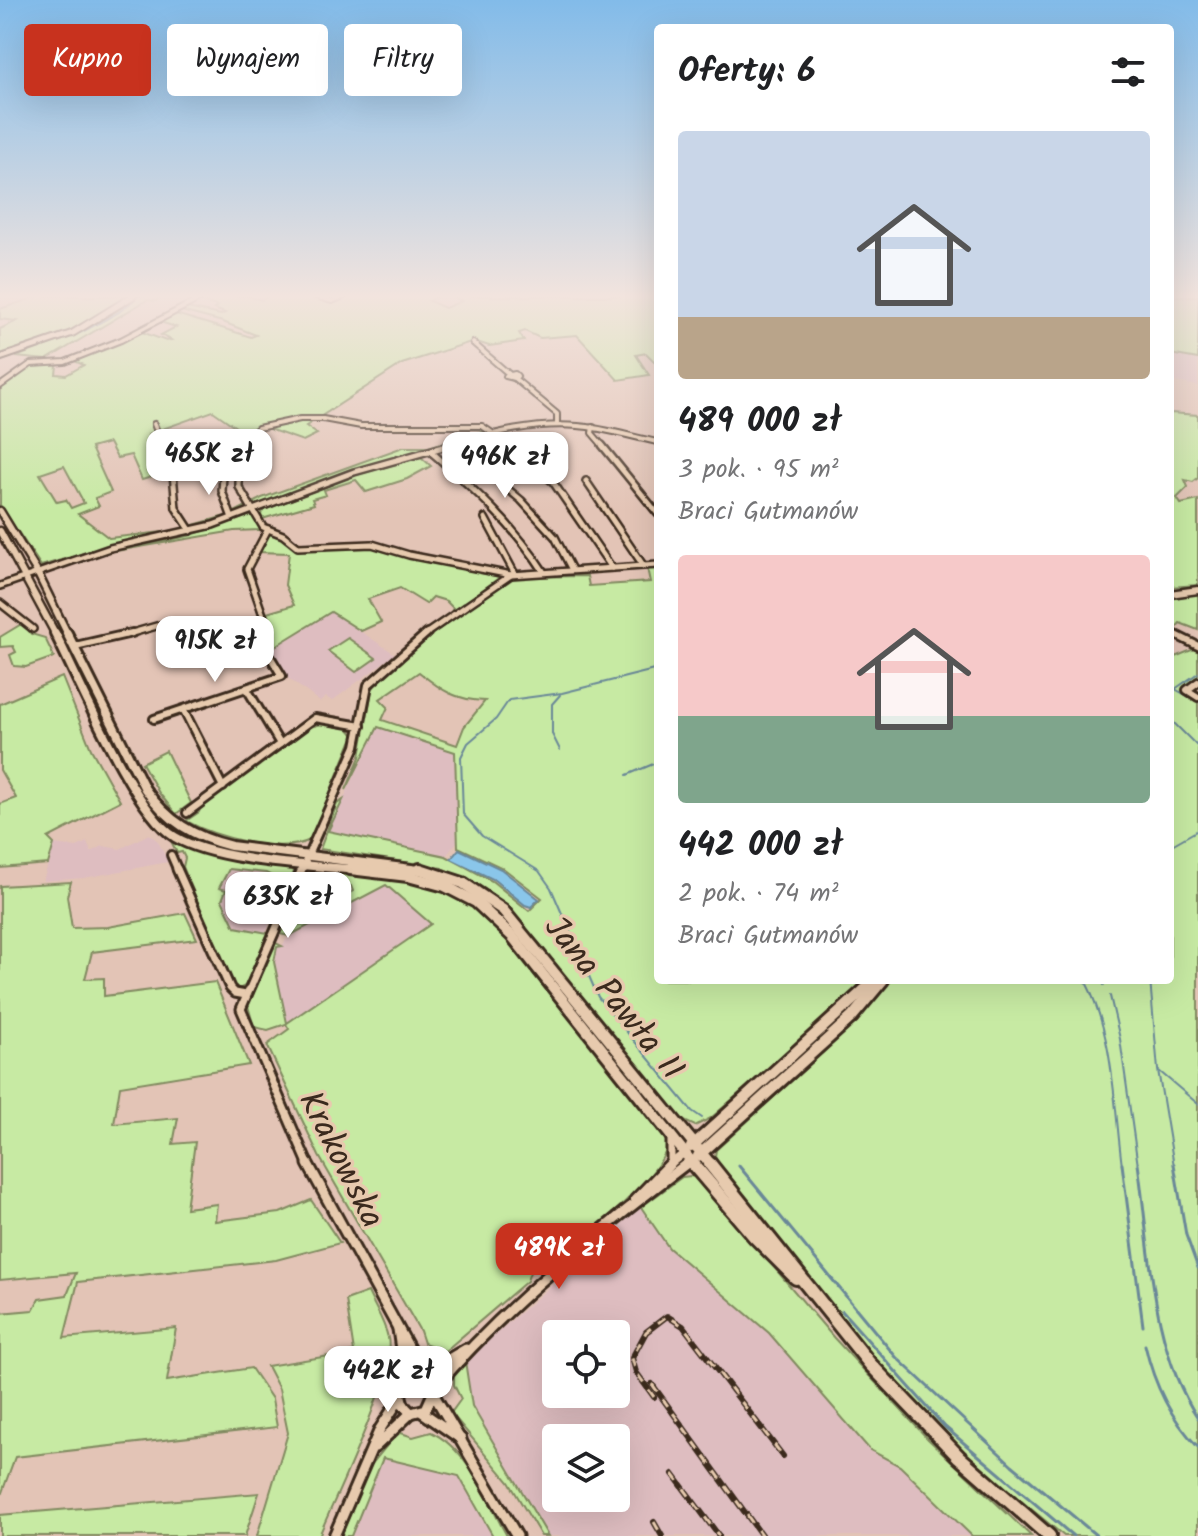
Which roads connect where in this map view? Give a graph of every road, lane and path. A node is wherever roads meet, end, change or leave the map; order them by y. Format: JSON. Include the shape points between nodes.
{"nodes":[{"id":1,"x":29,"y":368,"type":"edge"},
{"id":2,"x":502,"y":368,"type":"edge"},
{"id":3,"x":0,"y":386,"type":"edge"},
{"id":4,"x":154,"y":424,"type":"dead end"},
{"id":5,"x":557,"y":425,"type":"junction"},
{"id":6,"x":593,"y":427,"type":"junction"},
{"id":7,"x":493,"y":432,"type":"junction"},
{"id":8,"x":654,"y":441,"type":"edge"},
{"id":9,"x":453,"y":444,"type":"junction"},
{"id":10,"x":427,"y":452,"type":"junction"},
{"id":11,"x":223,"y":476,"type":"dead end"},
{"id":12,"x":586,"y":481,"type":"dead end"},
{"id":13,"x":654,"y":509,"type":"edge"},
{"id":14,"x":254,"y":510,"type":"junction"},
{"id":15,"x":0,"y":511,"type":"edge"},
{"id":16,"x":232,"y":518,"type":"junction"},
{"id":17,"x":485,"y":518,"type":"dead end"},
{"id":18,"x":268,"y":529,"type":"junction"},
{"id":19,"x":0,"y":531,"type":"edge"},
{"id":20,"x":191,"y":531,"type":"junction"},
{"id":21,"x":643,"y":565,"type":"junction"},
{"id":22,"x":654,"y":565,"type":"edge"},
{"id":23,"x":612,"y":568,"type":"junction"},
{"id":24,"x":572,"y":570,"type":"junction"},
{"id":25,"x":544,"y":572,"type":"junction"},
{"id":26,"x":38,"y":573,"type":"junction"},
{"id":27,"x":513,"y":575,"type":"junction"},
{"id":28,"x":27,"y":577,"type":"junction"},
{"id":29,"x":0,"y":586,"type":"edge"},
{"id":30,"x":1198,"y":589,"type":"edge"},
{"id":31,"x":1174,"y":592,"type":"edge"},
{"id":32,"x":0,"y":603,"type":"edge"},
{"id":33,"x":269,"y":625,"type":"junction"},
{"id":34,"x":33,"y":629,"type":"dead end"},
{"id":35,"x":1174,"y":634,"type":"edge"},
{"id":36,"x":75,"y":646,"type":"junction"},
{"id":37,"x":1198,"y":646,"type":"edge"},
{"id":38,"x":1198,"y":682,"type":"edge"},
{"id":39,"x":247,"y":689,"type":"junction"},
{"id":40,"x":1198,"y":697,"type":"edge"},
{"id":41,"x":184,"y":711,"type":"junction"},
{"id":42,"x":154,"y":719,"type":"dead end"},
{"id":43,"x":361,"y":726,"type":"junction"},
{"id":44,"x":280,"y":744,"type":"junction"},
{"id":45,"x":223,"y":787,"type":"junction"},
{"id":46,"x":187,"y":813,"type":"dead end"},
{"id":47,"x":171,"y":855,"type":"dead end"},
{"id":48,"x":307,"y":859,"type":"junction"},
{"id":49,"x":871,"y":984,"type":"edge"},
{"id":50,"x":880,"y":984,"type":"edge"},
{"id":51,"x":246,"y":995,"type":"junction"},
{"id":52,"x":683,"y":1130,"type":"junction"},
{"id":53,"x":709,"y":1131,"type":"junction"},
{"id":54,"x":671,"y":1138,"type":"junction"},
{"id":55,"x":693,"y":1153,"type":"junction"},
{"id":56,"x":671,"y":1164,"type":"junction"},
{"id":57,"x":627,"y":1209,"type":"junction"},
{"id":58,"x":398,"y":1326,"type":"junction"},
{"id":59,"x":470,"y":1347,"type":"junction"},
{"id":60,"x":424,"y":1371,"type":"junction"},
{"id":61,"x":405,"y":1379,"type":"junction"},
{"id":62,"x":434,"y":1391,"type":"junction"},
{"id":63,"x":400,"y":1398,"type":"junction"},
{"id":64,"x":416,"y":1412,"type":"junction"},
{"id":65,"x":462,"y":1440,"type":"junction"},
{"id":66,"x":372,"y":1449,"type":"junction"},
{"id":67,"x":334,"y":1536,"type":"edge"},
{"id":68,"x":517,"y":1536,"type":"edge"},
{"id":69,"x":1049,"y":1536,"type":"edge"}],
"edges":[{"from":1,"to":3,"type":"street"},
{"from":2,"to":5,"type":"street","via":[[516,374],[514,378],[557,414]]},
{"from":4,"to":20,"type":"street","via":[[173,473],[176,508]]},
{"from":5,"to":6,"type":"street"},
{"from":5,"to":7,"type":"street"},
{"from":6,"to":8,"type":"street"},
{"from":6,"to":13,"type":"street","via":[[592,433]]},
{"from":7,"to":9,"type":"street"},
{"from":7,"to":14,"type":"street","via":[[474,425],[361,426],[323,419],[290,420],[252,431],[238,482]]},
{"from":7,"to":23,"type":"street","via":[[553,482]]},
{"from":9,"to":10,"type":"street"},
{"from":9,"to":24,"type":"street","via":[[521,500],[555,537]]},
{"from":10,"to":14,"type":"street","via":[[354,472]]},
{"from":10,"to":25,"type":"street","via":[[485,499]]},
{"from":11,"to":16,"type":"street","via":[[222,491]]},
{"from":12,"to":21,"type":"street"},
{"from":14,"to":16,"type":"street"},
{"from":14,"to":18,"type":"street"},
{"from":15,"to":26,"type":"main road"},
{"from":16,"to":20,"type":"street"},
{"from":17,"to":27,"type":"street"},
{"from":18,"to":27,"type":"street","via":[[298,547],[372,544]]},
{"from":18,"to":33,"type":"street","via":[[247,569]]},
{"from":19,"to":28,"type":"main road"},
{"from":20,"to":26,"type":"street","via":[[110,548]]},
{"from":21,"to":22,"type":"street"},
{"from":21,"to":23,"type":"street"},
{"from":23,"to":24,"type":"street"},
{"from":24,"to":25,"type":"street"},
{"from":25,"to":27,"type":"street"},
{"from":26,"to":28,"type":"street"},
{"from":26,"to":36,"type":"main road"},
{"from":27,"to":43,"type":"street","via":[[376,675],[364,695]]},
{"from":28,"to":29,"type":"street"},
{"from":28,"to":48,"type":"main road","via":[[132,789],[150,815],[173,836],[200,848],[242,857]]},
{"from":30,"to":31,"type":"main road"},
{"from":32,"to":34,"type":"street"},
{"from":33,"to":36,"type":"street","via":[[225,630],[160,625]]},
{"from":33,"to":39,"type":"street","via":[[267,649],[282,676]]},
{"from":35,"to":37,"type":"street"},
{"from":36,"to":48,"type":"main road","via":[[145,789],[167,818],[224,845]]},
{"from":38,"to":40,"type":"street","via":[[1187,690]]},
{"from":39,"to":41,"type":"street"},
{"from":39,"to":44,"type":"street"},
{"from":41,"to":42,"type":"street"},
{"from":41,"to":45,"type":"street"},
{"from":43,"to":44,"type":"street","via":[[315,718]]},
{"from":43,"to":48,"type":"street"},
{"from":44,"to":45,"type":"street"},
{"from":45,"to":46,"type":"street"},
{"from":47,"to":51,"type":"street","via":[[230,988]]},
{"from":48,"to":51,"type":"street"},
{"from":48,"to":52,"type":"main road","name":"Jana Pawła II","via":[[431,870],[490,899],[522,930]]},
{"from":48,"to":54,"type":"main road","name":"Jana Pawła II","via":[[421,878],[458,891],[487,910]]},
{"from":49,"to":53,"type":"main road"},
{"from":50,"to":55,"type":"main road","via":[[852,1017]]},
{"from":51,"to":58,"type":"street","name":"Krakowska","via":[[242,1016],[302,1154]]},
{"from":52,"to":53,"type":"main road"},
{"from":52,"to":55,"type":"main road","name":"Jana Pawła II"},
{"from":53,"to":55,"type":"main road"},
{"from":54,"to":55,"type":"main road","name":"Jana Pawła II"},
{"from":54,"to":56,"type":"street"},
{"from":55,"to":56,"type":"street"},
{"from":55,"to":57,"type":"street"},
{"from":55,"to":69,"type":"main road","name":"Jana Pawła II","via":[[755,1237],[926,1425]]},
{"from":56,"to":57,"type":"street"},
{"from":57,"to":59,"type":"street"},
{"from":58,"to":60,"type":"street","name":"Krakowska"},
{"from":58,"to":61,"type":"street","name":"Krakowska"},
{"from":59,"to":60,"type":"street"},
{"from":59,"to":62,"type":"street"},
{"from":60,"to":61,"type":"street"},
{"from":60,"to":62,"type":"street"},
{"from":61,"to":63,"type":"street"},
{"from":62,"to":64,"type":"street"},
{"from":62,"to":65,"type":"street"},
{"from":63,"to":64,"type":"street","via":[[404,1408]]},
{"from":63,"to":66,"type":"street"},
{"from":64,"to":65,"type":"street"},
{"from":64,"to":66,"type":"street"},
{"from":65,"to":68,"type":"street"},
{"from":66,"to":67,"type":"street"}]}
